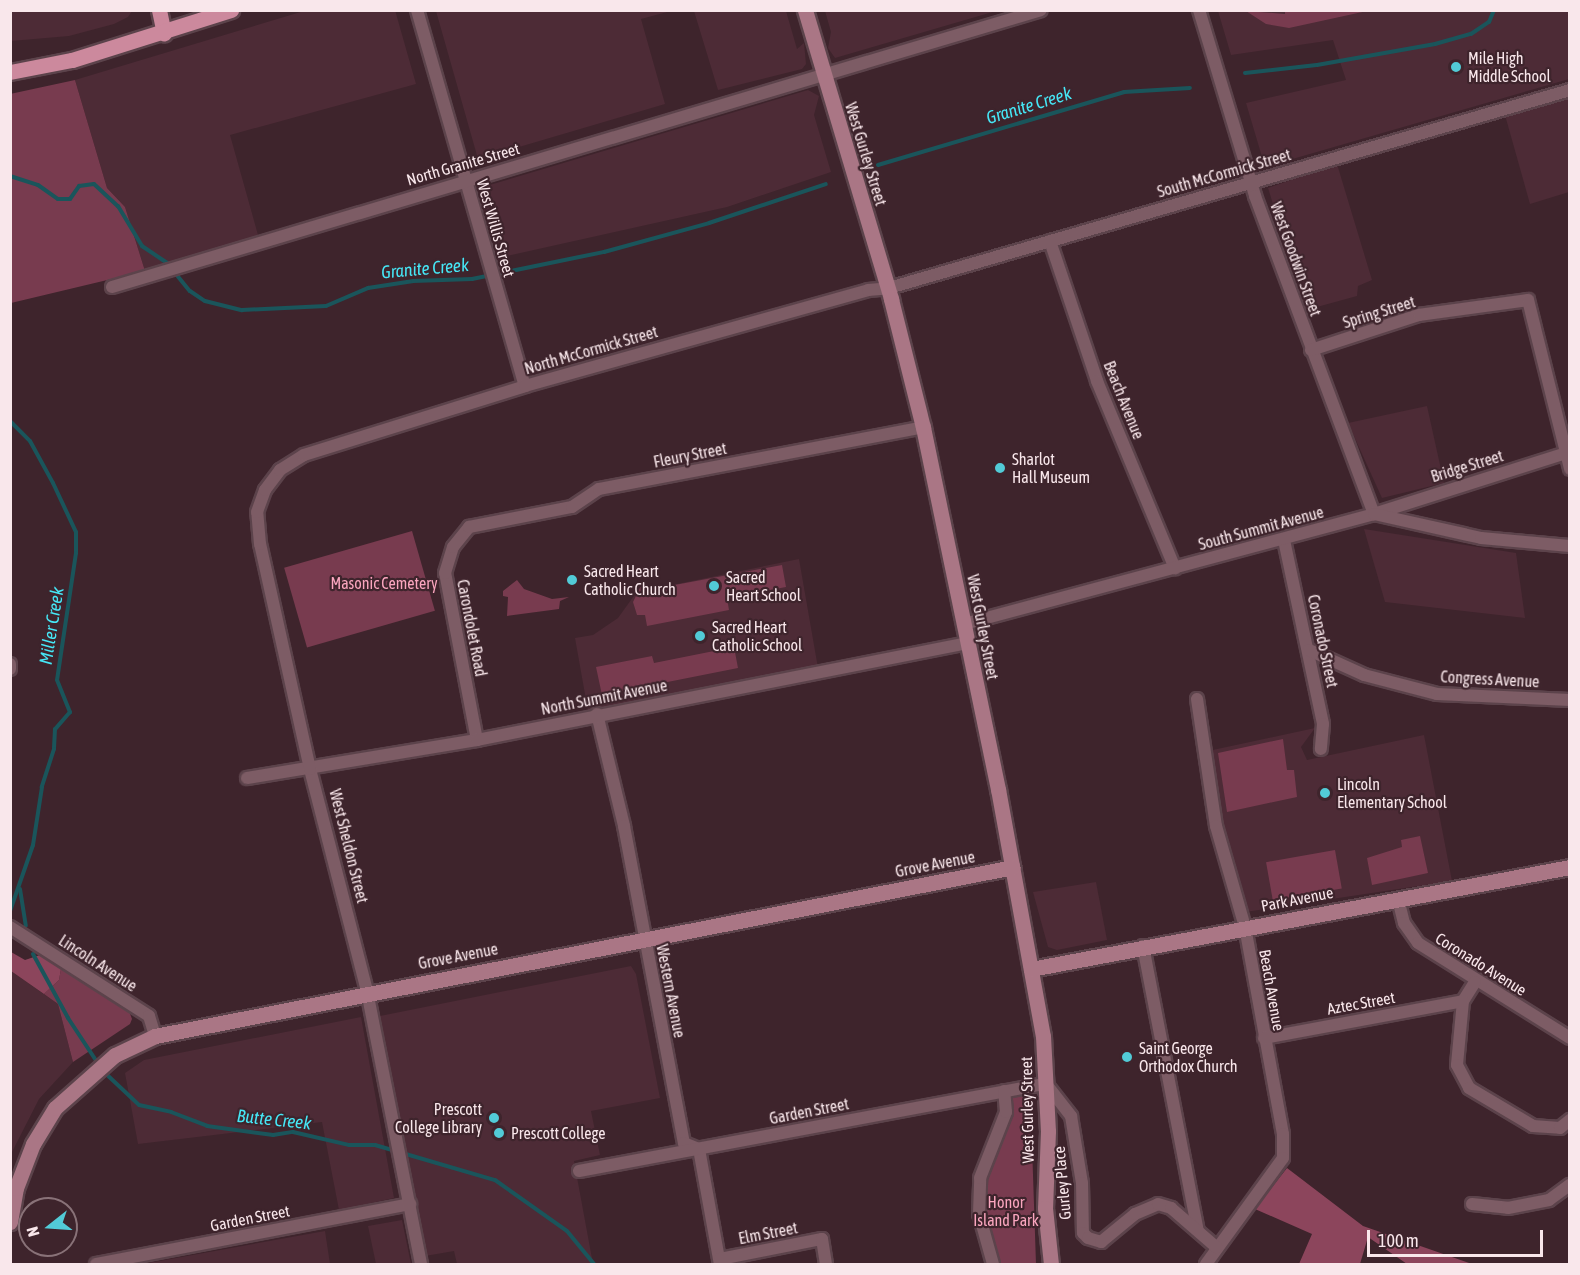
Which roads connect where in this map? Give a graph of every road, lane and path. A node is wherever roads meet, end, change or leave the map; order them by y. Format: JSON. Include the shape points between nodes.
{"nodes":[{"id":1,"x":159,"y":10,"type":"edge"},
{"id":2,"x":231,"y":10,"type":"edge"},
{"id":3,"x":417,"y":10,"type":"edge"},
{"id":4,"x":805,"y":10,"type":"edge"},
{"id":5,"x":1041,"y":10,"type":"edge"},
{"id":6,"x":1199,"y":10,"type":"edge"},
{"id":7,"x":164,"y":33,"type":"junction"},
{"id":8,"x":10,"y":72,"type":"edge"},
{"id":9,"x":824,"y":75,"type":"junction"},
{"id":10,"x":1569,"y":90,"type":"edge"},
{"id":11,"x":465,"y":181,"type":"junction"},
{"id":12,"x":1251,"y":183,"type":"junction"},
{"id":13,"x":1050,"y":241,"type":"junction"},
{"id":14,"x":112,"y":287,"type":"dead end"},
{"id":15,"x":888,"y":288,"type":"junction"},
{"id":16,"x":1311,"y":350,"type":"junction"},
{"id":17,"x":525,"y":386,"type":"junction"},
{"id":18,"x":923,"y":428,"type":"junction"},
{"id":19,"x":1568,"y":453,"type":"edge"},
{"id":20,"x":304,"y":454,"type":"joint"},
{"id":21,"x":1569,"y":469,"type":"edge"},
{"id":22,"x":1374,"y":514,"type":"junction"},
{"id":23,"x":469,"y":527,"type":"joint"},
{"id":24,"x":1284,"y":540,"type":"junction"},
{"id":25,"x":1569,"y":546,"type":"edge"},
{"id":26,"x":1175,"y":568,"type":"junction"},
{"id":27,"x":964,"y":624,"type":"junction"},
{"id":28,"x":968,"y":643,"type":"junction"},
{"id":29,"x":1309,"y":650,"type":"junction"},
{"id":30,"x":1197,"y":699,"type":"dead end"},
{"id":31,"x":1569,"y":700,"type":"edge"},
{"id":32,"x":597,"y":714,"type":"junction"},
{"id":33,"x":477,"y":740,"type":"junction"},
{"id":34,"x":1321,"y":749,"type":"dead end"},
{"id":35,"x":310,"y":769,"type":"junction"},
{"id":36,"x":247,"y":778,"type":"dead end"},
{"id":37,"x":1013,"y":867,"type":"junction"},
{"id":38,"x":1569,"y":867,"type":"edge"},
{"id":39,"x":1398,"y":899,"type":"junction"},
{"id":40,"x":10,"y":927,"type":"edge"},
{"id":41,"x":1245,"y":927,"type":"junction"},
{"id":42,"x":645,"y":938,"type":"junction"},
{"id":43,"x":1143,"y":946,"type":"junction"},
{"id":44,"x":1031,"y":969,"type":"junction"},
{"id":45,"x":1475,"y":982,"type":"junction"},
{"id":46,"x":367,"y":992,"type":"junction"},
{"id":47,"x":1463,"y":1001,"type":"junction"},
{"id":48,"x":155,"y":1036,"type":"junction"},
{"id":49,"x":1264,"y":1038,"type":"junction"},
{"id":50,"x":1569,"y":1038,"type":"edge"},
{"id":51,"x":1046,"y":1084,"type":"junction"},
{"id":52,"x":1004,"y":1091,"type":"junction"},
{"id":53,"x":1569,"y":1120,"type":"edge"},
{"id":54,"x":699,"y":1149,"type":"junction"},
{"id":55,"x":579,"y":1171,"type":"dead end"},
{"id":56,"x":1569,"y":1185,"type":"edge"},
{"id":57,"x":13,"y":1188,"type":"edge"},
{"id":58,"x":410,"y":1204,"type":"junction"},
{"id":59,"x":1472,"y":1204,"type":"dead end"},
{"id":60,"x":10,"y":1222,"type":"edge"},
{"id":61,"x":1198,"y":1231,"type":"junction"},
{"id":62,"x":1216,"y":1247,"type":"junction"},
{"id":63,"x":720,"y":1262,"type":"edge"},
{"id":64,"x":96,"y":1264,"type":"edge"},
{"id":65,"x":421,"y":1264,"type":"edge"},
{"id":66,"x":826,"y":1264,"type":"edge"},
{"id":67,"x":993,"y":1264,"type":"edge"},
{"id":68,"x":1051,"y":1264,"type":"edge"},
{"id":69,"x":1206,"y":1264,"type":"edge"}],
"edges":[{"from":1,"to":7,"type":"main road"},
{"from":2,"to":7,"type":"main road"},
{"from":3,"to":11,"type":"street","name":"West Willis Street"},
{"from":4,"to":9,"type":"main road","name":"West Gurley Street"},
{"from":5,"to":9,"type":"street","name":"North Granite Street"},
{"from":6,"to":12,"type":"street","name":"West Goodwin Street"},
{"from":7,"to":8,"type":"main road","via":[[72,60]]},
{"from":9,"to":11,"type":"street","name":"North Granite Street"},
{"from":9,"to":15,"type":"main road","name":"West Gurley Street"},
{"from":10,"to":12,"type":"street","name":"South McCormick Street"},
{"from":11,"to":14,"type":"street","name":"North Granite Street"},
{"from":11,"to":17,"type":"street","name":"West Willis Street"},
{"from":12,"to":13,"type":"street","name":"South McCormick Street"},
{"from":12,"to":16,"type":"street","name":"West Goodwin Street"},
{"from":13,"to":15,"type":"street","name":"South McCormick Street"},
{"from":13,"to":26,"type":"street","name":"Beach Avenue","via":[[1097,381]]},
{"from":15,"to":17,"type":"street","name":"North McCormick Street","via":[[863,291]]},
{"from":15,"to":18,"type":"main road","name":"West Gurley Street"},
{"from":16,"to":19,"type":"street","name":"Spring Street","via":[[1419,315],[1528,300]]},
{"from":16,"to":22,"type":"street","name":"West Goodwin Street"},
{"from":17,"to":20,"type":"street","name":"North McCormick Street"},
{"from":18,"to":23,"type":"street","name":"Fleury Street","via":[[599,489],[572,507]]},
{"from":18,"to":27,"type":"main road","name":"West Gurley Street"},
{"from":19,"to":21,"type":"street"},
{"from":19,"to":22,"type":"street","name":"Bridge Street"},
{"from":20,"to":35,"type":"street","name":"West Sheldon Street","via":[[280,470],[265,490],[257,512],[261,550]]},
{"from":22,"to":24,"type":"street","name":"South Summit Avenue"},
{"from":22,"to":25,"type":"street","name":"South Summit Avenue","via":[[1481,538]]},
{"from":23,"to":33,"type":"street","name":"Carondolet Road","via":[[453,547],[445,573]]},
{"from":24,"to":26,"type":"street","name":"South Summit Avenue"},
{"from":24,"to":29,"type":"street","name":"Coronado Street"},
{"from":26,"to":27,"type":"street","name":"South Summit Avenue"},
{"from":27,"to":28,"type":"main road","name":"West Gurley Street"},
{"from":28,"to":32,"type":"street","name":"North Summit Avenue"},
{"from":28,"to":37,"type":"main road","name":"West Gurley Street"},
{"from":29,"to":31,"type":"street","name":"Congress Avenue","via":[[1364,675],[1437,694]]},
{"from":29,"to":34,"type":"street","name":"Coronado Street","via":[[1323,724]]},
{"from":30,"to":41,"type":"street","name":"Beach Avenue","via":[[1216,826]]},
{"from":32,"to":33,"type":"street","name":"North Summit Avenue"},
{"from":32,"to":42,"type":"street","name":"Western Avenue"},
{"from":33,"to":35,"type":"street","name":"North Summit Avenue"},
{"from":35,"to":36,"type":"street","name":"North Summit Avenue"},
{"from":35,"to":46,"type":"street","name":"West Sheldon Street"},
{"from":37,"to":42,"type":"main road","name":"Grove Avenue"},
{"from":37,"to":44,"type":"main road","name":"West Gurley Street"},
{"from":38,"to":39,"type":"main road","name":"Park Avenue"},
{"from":39,"to":41,"type":"main road","name":"Park Avenue"},
{"from":39,"to":45,"type":"street","name":"Coronado Avenue","via":[[1404,923],[1418,943]]},
{"from":40,"to":48,"type":"street","name":"Lincoln Avenue","via":[[149,1016]]},
{"from":41,"to":43,"type":"main road","name":"Park Avenue"},
{"from":41,"to":49,"type":"street","name":"Beach Avenue"},
{"from":42,"to":46,"type":"main road","name":"Grove Avenue"},
{"from":42,"to":54,"type":"street","name":"Western Avenue","via":[[684,1143]]},
{"from":43,"to":44,"type":"main road","name":"Park Avenue"},
{"from":43,"to":61,"type":"street"},
{"from":44,"to":51,"type":"main road","name":"West Gurley Street","via":[[1043,1036]]},
{"from":45,"to":47,"type":"street"},
{"from":45,"to":50,"type":"street","name":"Coronado Avenue"},
{"from":46,"to":48,"type":"main road","name":"Grove Avenue"},
{"from":46,"to":58,"type":"street","name":"West Sheldon Street"},
{"from":47,"to":49,"type":"street","name":"Aztec Street"},
{"from":47,"to":53,"type":"street","via":[[1457,1065],[1468,1088],[1533,1126],[1560,1128]]},
{"from":48,"to":57,"type":"main road","name":"Grove Avenue","via":[[115,1055],[55,1108]]},
{"from":49,"to":62,"type":"street","name":"Beach Avenue","via":[[1283,1134],[1283,1158]]},
{"from":51,"to":52,"type":"street","name":"Garden Street"},
{"from":51,"to":61,"type":"street","name":"Gurley Place","via":[[1071,1116],[1082,1183],[1083,1233],[1088,1238],[1101,1242],[1135,1214],[1158,1204],[1171,1208]]},
{"from":51,"to":68,"type":"main road","name":"West Gurley Street","via":[[1046,1208]]},
{"from":52,"to":54,"type":"street","name":"Garden Street"},
{"from":52,"to":67,"type":"street","via":[[1006,1112],[981,1178],[979,1214]]},
{"from":54,"to":55,"type":"street","name":"Garden Street"},
{"from":54,"to":63,"type":"street"},
{"from":56,"to":59,"type":"street","via":[[1538,1202],[1508,1208]]},
{"from":57,"to":60,"type":"main road","name":"Grove Avenue"},
{"from":58,"to":64,"type":"street","name":"Garden Street"},
{"from":58,"to":65,"type":"street","name":"West Sheldon Street"},
{"from":61,"to":62,"type":"street","name":"Gurley Place"},
{"from":62,"to":69,"type":"street","name":"Beach Avenue"},
{"from":63,"to":66,"type":"street","name":"Elm Street","via":[[822,1239]]}]}
